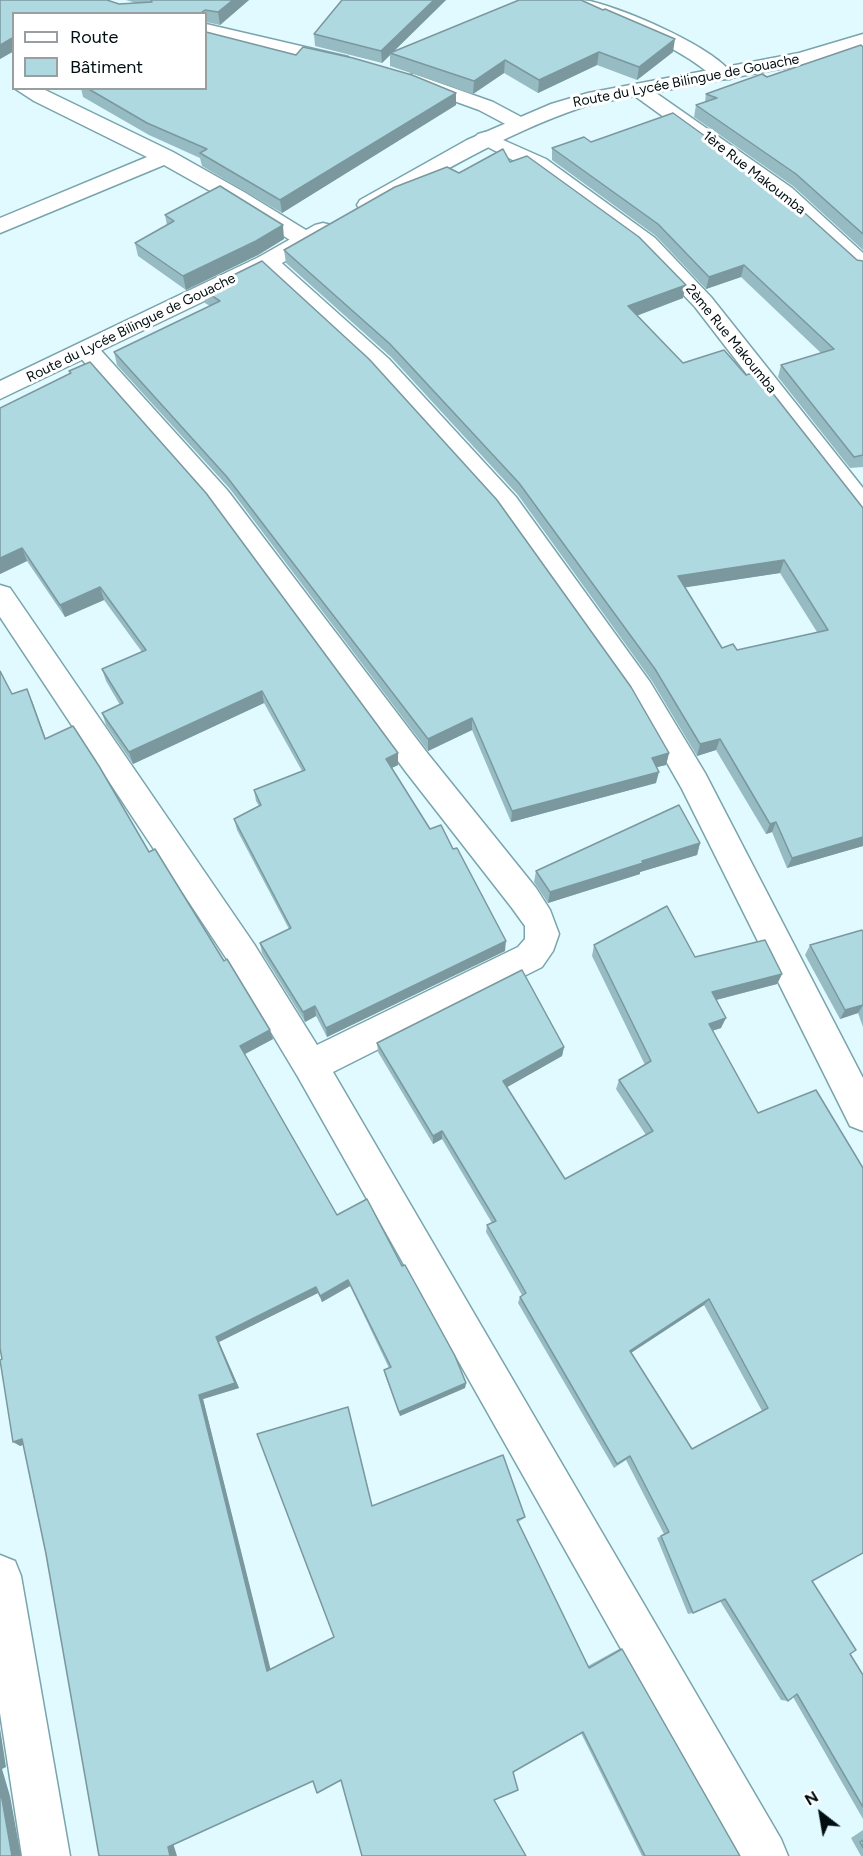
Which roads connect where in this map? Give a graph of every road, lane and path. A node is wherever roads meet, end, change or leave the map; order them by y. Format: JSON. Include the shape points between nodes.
{"nodes":[{"id":1,"x":572,"y":0,"type":"edge"},
{"id":2,"x":207,"y":30,"type":"edge"},
{"id":3,"x":863,"y":40,"type":"edge"},
{"id":4,"x":363,"y":67,"type":"edge"},
{"id":5,"x":394,"y":74,"type":"edge"},
{"id":6,"x":723,"y":75,"type":"junction"},
{"id":7,"x":27,"y":90,"type":"edge"},
{"id":8,"x":639,"y":90,"type":"junction"},
{"id":9,"x":518,"y":123,"type":"junction"},
{"id":10,"x":485,"y":138,"type":"junction"},
{"id":11,"x":165,"y":157,"type":"junction"},
{"id":12,"x":0,"y":226,"type":"edge"},
{"id":13,"x":306,"y":240,"type":"junction"},
{"id":14,"x":267,"y":262,"type":"junction"},
{"id":15,"x":863,"y":266,"type":"edge"},
{"id":16,"x":87,"y":350,"type":"junction"},
{"id":17,"x":0,"y":392,"type":"edge"},
{"id":18,"x":863,"y":506,"type":"edge"},
{"id":19,"x":0,"y":595,"type":"edge"},
{"id":20,"x":310,"y":1066,"type":"junction"},
{"id":21,"x":863,"y":1113,"type":"edge"},
{"id":22,"x":0,"y":1575,"type":"edge"},
{"id":23,"x":46,"y":1856,"type":"edge"},
{"id":24,"x":764,"y":1856,"type":"edge"}],
"edges":[{"from":1,"to":6,"type":"street","via":[[678,43]]},
{"from":2,"to":4,"type":"street"},
{"from":3,"to":6,"type":"street","name":"Route du Lycée Bilingue de Gouache"},
{"from":5,"to":9,"type":"street","via":[[486,106]]},
{"from":6,"to":8,"type":"street","name":"Route du Lycée Bilingue de Gouache"},
{"from":7,"to":11,"type":"street"},
{"from":8,"to":9,"type":"street","name":"Route du Lycée Bilingue de Gouache","via":[[555,108]]},
{"from":8,"to":15,"type":"street","name":"1ère Rue Makoumba","via":[[784,193]]},
{"from":9,"to":10,"type":"street","name":"Route du Lycée Bilingue de Gouache"},
{"from":10,"to":13,"type":"street","name":"Route du Lycée Bilingue de Gouache"},
{"from":10,"to":18,"type":"street","name":"2ème Rue Makoumba","via":[[538,164],[646,243],[703,302]]},
{"from":11,"to":12,"type":"street"},
{"from":11,"to":13,"type":"street"},
{"from":13,"to":14,"type":"street","name":"Route du Lycée Bilingue de Gouache"},
{"from":14,"to":16,"type":"street","name":"Route du Lycée Bilingue de Gouache"},
{"from":14,"to":21,"type":"street","via":[[380,364],[507,504],[634,680],[694,782]]},
{"from":16,"to":17,"type":"street","name":"Route du Lycée Bilingue de Gouache"},
{"from":16,"to":20,"type":"street","via":[[219,498],[524,898],[544,932],[543,941],[530,957]]},
{"from":19,"to":20,"type":"street","via":[[242,954]]},
{"from":20,"to":24,"type":"street"},
{"from":22,"to":23,"type":"street"}]}
